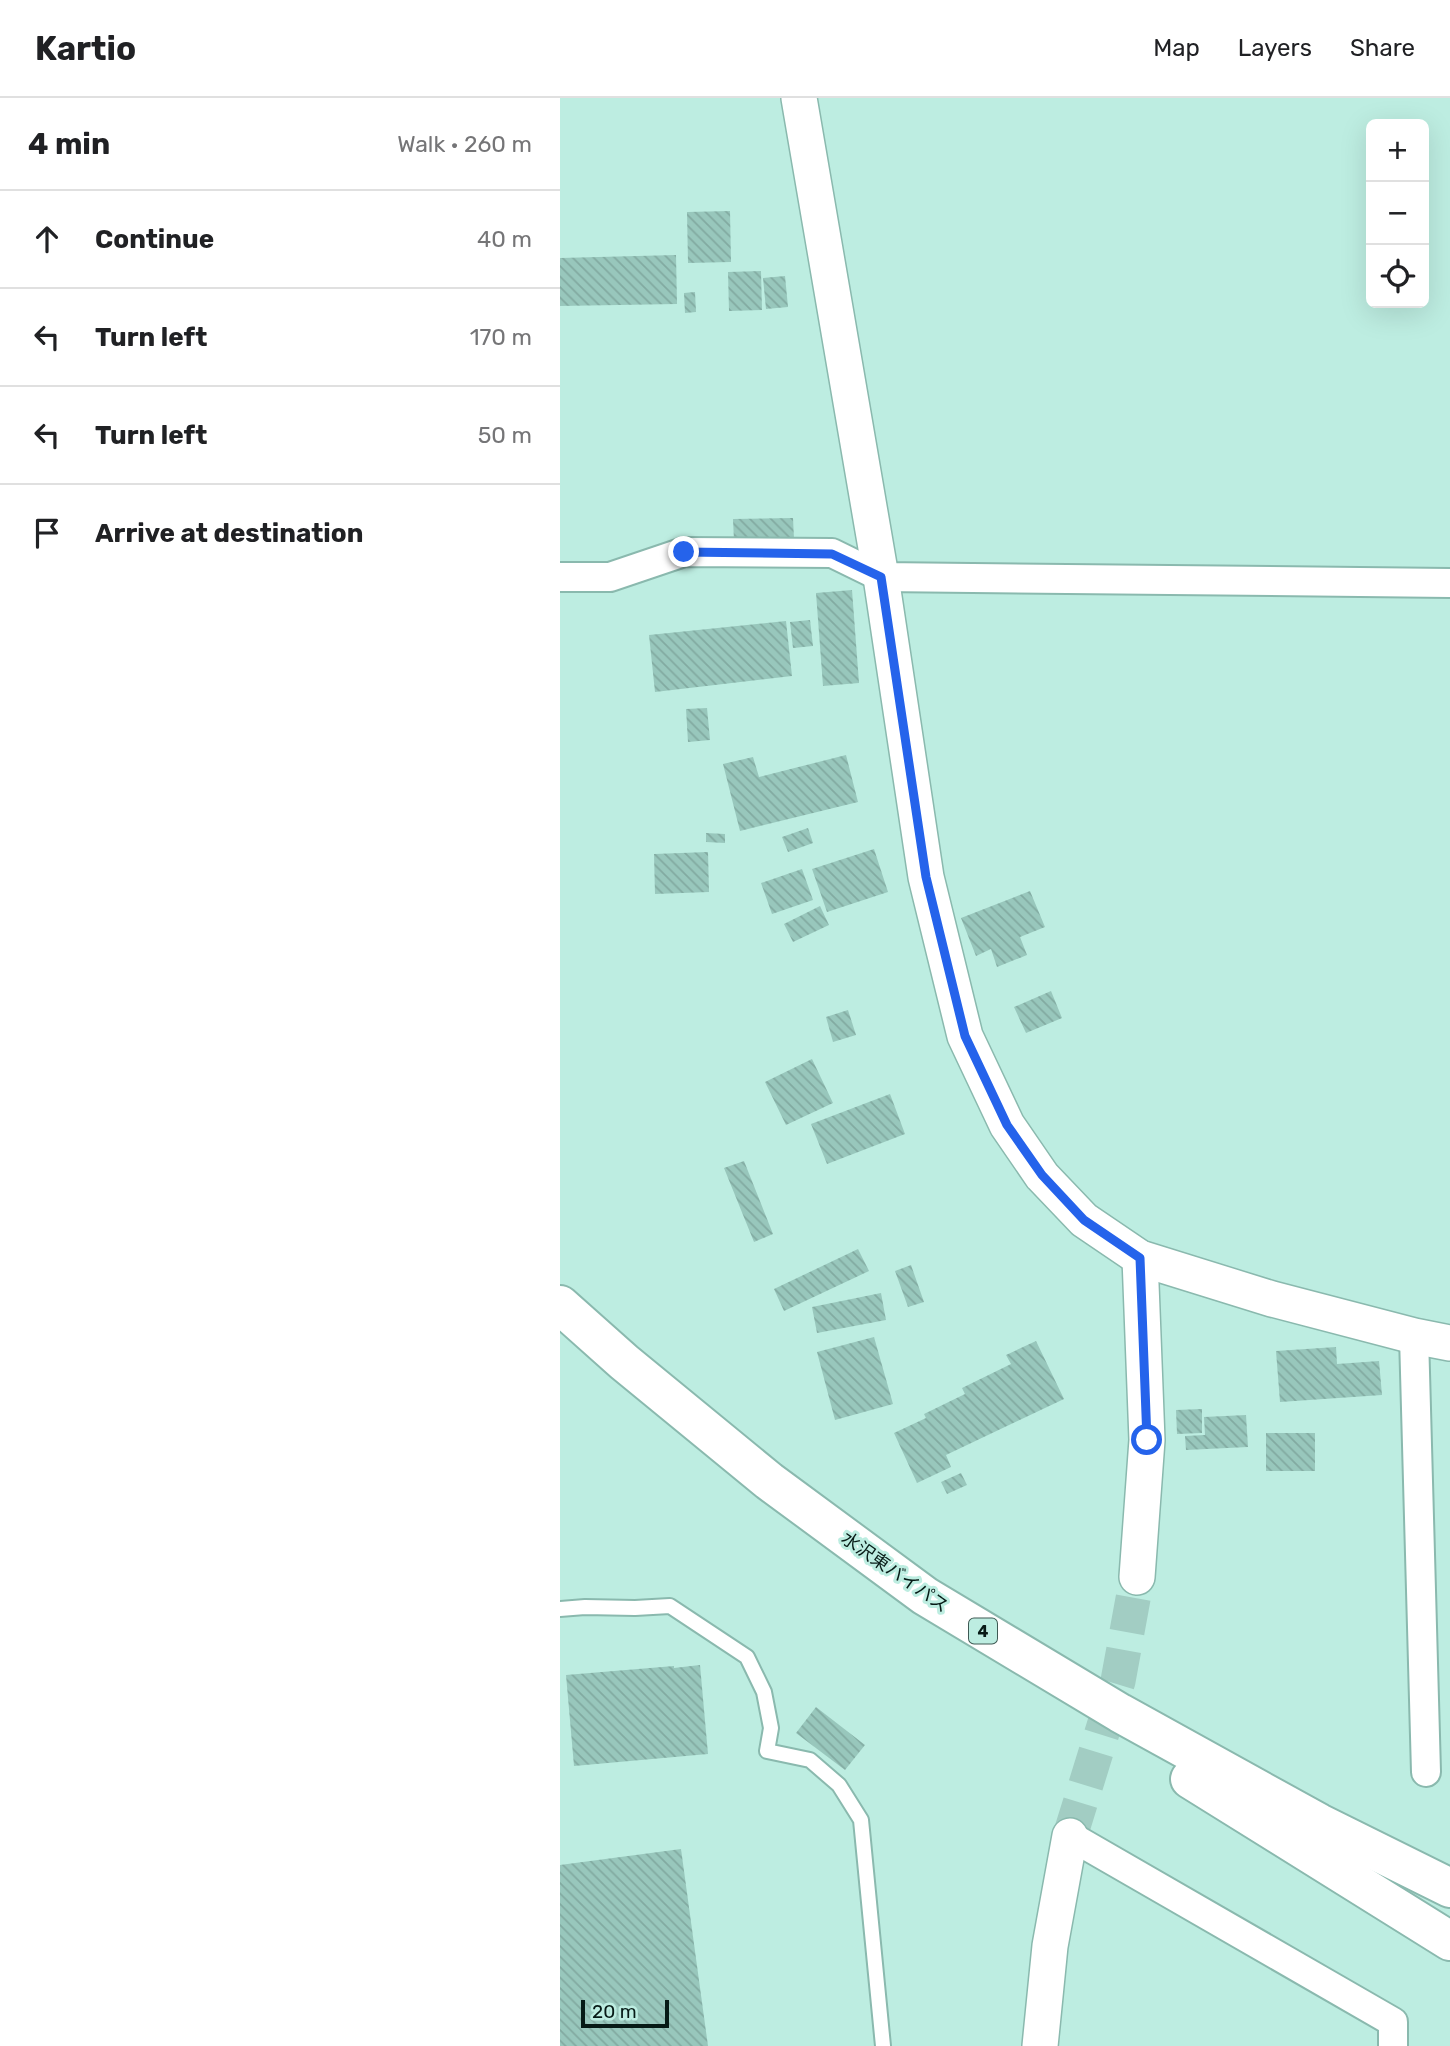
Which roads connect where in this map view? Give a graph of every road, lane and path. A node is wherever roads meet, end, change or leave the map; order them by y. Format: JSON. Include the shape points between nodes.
{"nodes":[{"id":1,"x":799,"y":98,"type":"edge"},
{"id":2,"x":560,"y":577,"type":"edge"},
{"id":3,"x":881,"y":577,"type":"junction"},
{"id":4,"x":1450,"y":583,"type":"edge"},
{"id":5,"x":1140,"y":1258,"type":"junction"},
{"id":6,"x":560,"y":1306,"type":"edge"},
{"id":7,"x":1414,"y":1336,"type":"junction"},
{"id":8,"x":1450,"y":1343,"type":"edge"},
{"id":9,"x":1137,"y":1577,"type":"tunnel mouth"},
{"id":10,"x":925,"y":1596,"type":"junction"},
{"id":11,"x":560,"y":1609,"type":"edge"},
{"id":12,"x":1426,"y":1772,"type":"dead end"},
{"id":13,"x":1070,"y":1836,"type":"joint"},
{"id":14,"x":1450,"y":1888,"type":"edge"},
{"id":15,"x":1450,"y":1941,"type":"edge"},
{"id":16,"x":883,"y":2046,"type":"edge"},
{"id":17,"x":1040,"y":2046,"type":"edge"},
{"id":18,"x":1393,"y":2046,"type":"edge"}],
"edges":[{"from":1,"to":3,"type":"street"},
{"from":2,"to":3,"type":"street","via":[[610,577],[684,552],[832,554]]},
{"from":3,"to":4,"type":"street"},
{"from":3,"to":5,"type":"street","via":[[926,877],[965,1036],[1007,1125],[1042,1175],[1084,1220]]},
{"from":5,"to":7,"type":"street"},
{"from":5,"to":9,"type":"street","via":[[1147,1440]]},
{"from":6,"to":10,"type":"highway","name":"水沢東バイパス","number":"4","via":[[769,1481]]},
{"from":7,"to":8,"type":"street"},
{"from":7,"to":12,"type":"street"},
{"from":10,"to":14,"type":"highway","name":"水沢東バイパス","number":"4","via":[[1120,1713],[1318,1823]]},
{"from":10,"to":15,"type":"highway","via":[[1079,1708]]},
{"from":11,"to":16,"type":"lane","via":[[670,1606],[747,1657],[764,1692],[771,1728],[767,1751],[810,1760],[839,1785],[861,1820]]},
{"from":13,"to":17,"type":"street","via":[[1049,1946]]},
{"from":13,"to":18,"type":"street","via":[[1393,2022]]}]}
